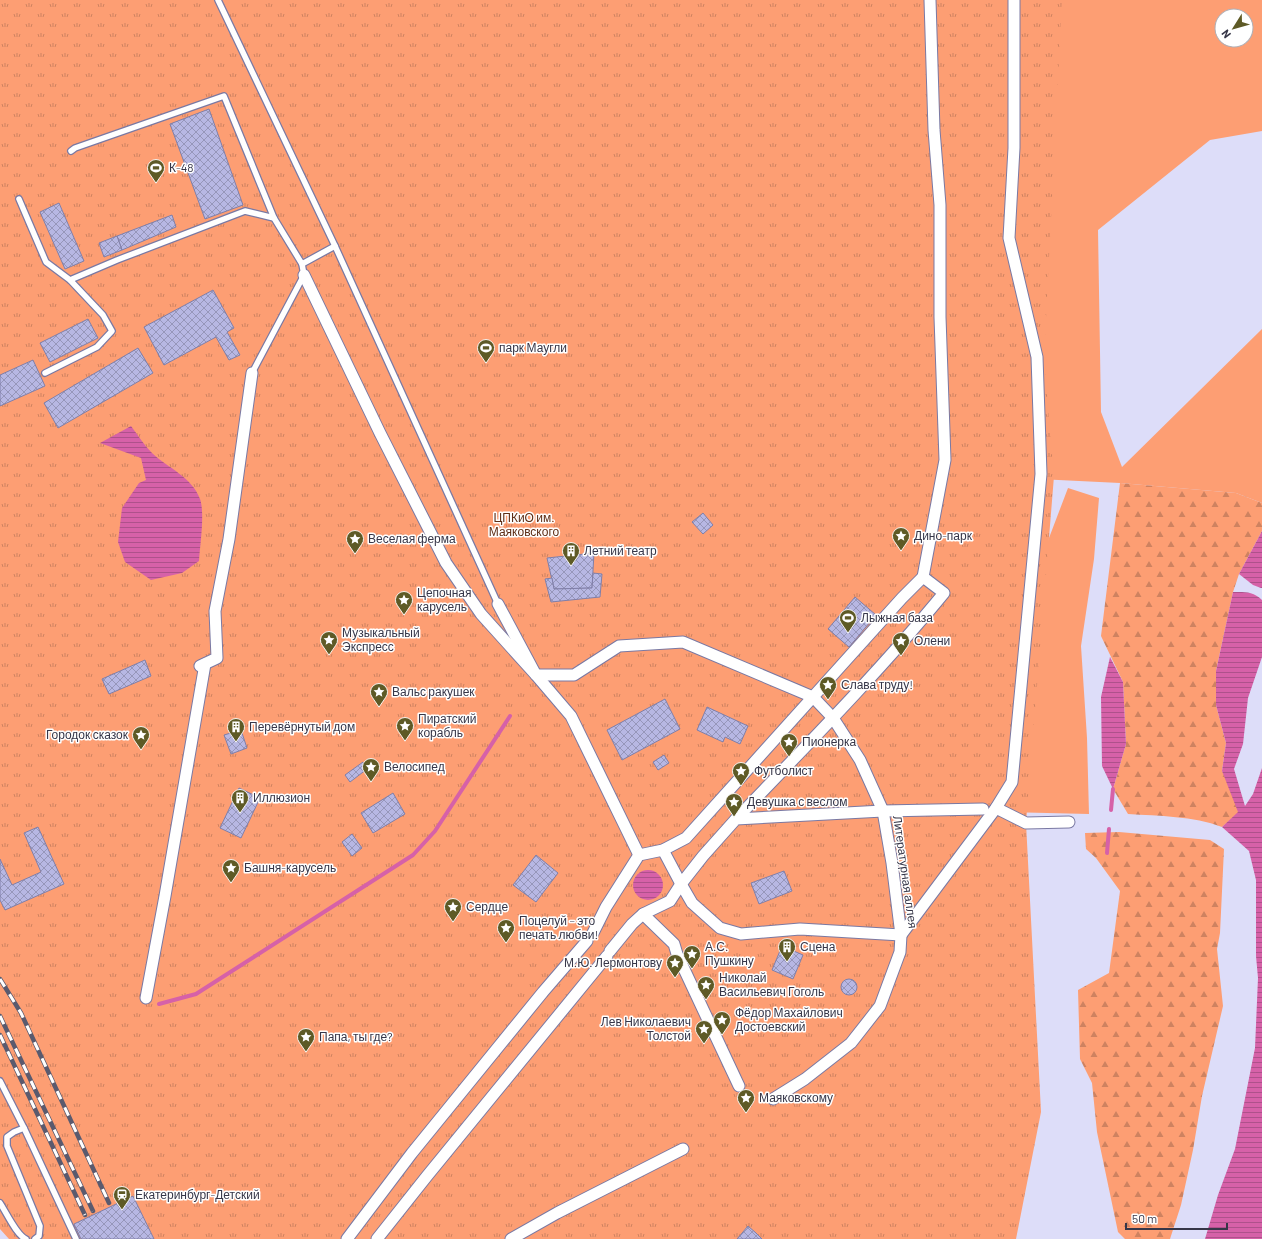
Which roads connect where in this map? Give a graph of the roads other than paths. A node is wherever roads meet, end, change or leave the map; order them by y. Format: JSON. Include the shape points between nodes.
{"nodes":[{"id":1,"x":218,"y":0,"type":"edge"},
{"id":2,"x":930,"y":0,"type":"edge"},
{"id":3,"x":1014,"y":0,"type":"edge"},
{"id":4,"x":72,"y":151,"type":"dead end"},
{"id":5,"x":19,"y":199,"type":"dead end"},
{"id":6,"x":274,"y":218,"type":"junction"},
{"id":7,"x":335,"y":246,"type":"junction"},
{"id":8,"x":303,"y":270,"type":"junction"},
{"id":9,"x":70,"y":280,"type":"junction"},
{"id":10,"x":45,"y":373,"type":"dead end"},
{"id":11,"x":252,"y":373,"type":"joint"},
{"id":12,"x":922,"y":578,"type":"junction"},
{"id":13,"x":498,"y":604,"type":"joint"},
{"id":14,"x":536,"y":675,"type":"junction"},
{"id":15,"x":813,"y":697,"type":"junction"},
{"id":16,"x":833,"y":718,"type":"junction"},
{"id":17,"x":996,"y":808,"type":"junction"},
{"id":18,"x":983,"y":809,"type":"dead end"},
{"id":19,"x":883,"y":811,"type":"junction"},
{"id":20,"x":736,"y":819,"type":"junction"},
{"id":21,"x":1069,"y":822,"type":"dead end"},
{"id":22,"x":663,"y":850,"type":"junction"},
{"id":23,"x":639,"y":855,"type":"junction"},
{"id":24,"x":681,"y":884,"type":"junction"},
{"id":25,"x":643,"y":914,"type":"junction"},
{"id":26,"x":900,"y":935,"type":"junction"},
{"id":27,"x":146,"y":998,"type":"dead end"},
{"id":28,"x":0,"y":1081,"type":"edge"},
{"id":29,"x":739,"y":1086,"type":"dead end"},
{"id":30,"x":773,"y":1099,"type":"dead end"},
{"id":31,"x":24,"y":1128,"type":"junction"},
{"id":32,"x":683,"y":1149,"type":"dead end"},
{"id":33,"x":0,"y":1203,"type":"edge"},
{"id":34,"x":26,"y":1239,"type":"edge"},
{"id":35,"x":34,"y":1239,"type":"edge"},
{"id":36,"x":76,"y":1239,"type":"edge"},
{"id":37,"x":347,"y":1239,"type":"edge"},
{"id":38,"x":377,"y":1239,"type":"edge"},
{"id":39,"x":511,"y":1239,"type":"edge"}],
"edges":[{"from":1,"to":7,"type":"lane"},
{"from":2,"to":12,"type":"street","via":[[934,130],[940,205],[940,317],[945,460]]},
{"from":3,"to":17,"type":"street","via":[[1014,148],[1009,238],[1037,357],[1041,474],[1012,782]]},
{"from":4,"to":6,"type":"lane","via":[[224,96]]},
{"from":5,"to":9,"type":"lane","via":[[46,262]]},
{"from":6,"to":8,"type":"lane"},
{"from":6,"to":9,"type":"lane","via":[[245,211]]},
{"from":7,"to":8,"type":"lane"},
{"from":7,"to":13,"type":"lane"},
{"from":8,"to":11,"type":"lane"},
{"from":8,"to":14,"type":"street","via":[[380,433],[446,563],[481,614]]},
{"from":9,"to":10,"type":"lane","via":[[103,315],[112,331],[97,348]]},
{"from":11,"to":27,"type":"street","via":[[229,539],[215,612],[216,658],[202,665],[166,896]]},
{"from":12,"to":15,"type":"street"},
{"from":12,"to":16,"type":"street","via":[[944,593]]},
{"from":13,"to":14,"type":"street"},
{"from":14,"to":15,"type":"street","name":"Литературная аллея","via":[[574,675],[619,646],[683,642]]},
{"from":14,"to":23,"type":"street","via":[[571,716]]},
{"from":15,"to":16,"type":"street","name":"Литературная аллея"},
{"from":15,"to":22,"type":"street","via":[[686,838]]},
{"from":16,"to":19,"type":"street","name":"Литературная аллея","via":[[860,760]]},
{"from":16,"to":20,"type":"street"},
{"from":17,"to":21,"type":"street","via":[[1026,823]]},
{"from":17,"to":26,"type":"street"},
{"from":18,"to":19,"type":"street"},
{"from":19,"to":20,"type":"street"},
{"from":19,"to":26,"type":"street","name":"Литературная аллея"},
{"from":20,"to":24,"type":"street"},
{"from":22,"to":23,"type":"street"},
{"from":22,"to":24,"type":"street"},
{"from":23,"to":37,"type":"street","via":[[590,937],[412,1153]]},
{"from":24,"to":25,"type":"street","via":[[670,901]]},
{"from":24,"to":26,"type":"street","via":[[692,903],[720,928],[741,934],[800,929]]},
{"from":25,"to":29,"type":"street","via":[[674,944]]},
{"from":25,"to":38,"type":"street","via":[[608,953]]},
{"from":26,"to":30,"type":"street","name":"Литературная аллея","via":[[900,952],[880,1006],[851,1043],[805,1079]]},
{"from":28,"to":31,"type":"lane"},
{"from":31,"to":35,"type":"lane","via":[[7,1137],[7,1146],[40,1226],[39,1236]]},
{"from":31,"to":36,"type":"lane"},
{"from":32,"to":39,"type":"street"},
{"from":33,"to":34,"type":"lane"}]}
